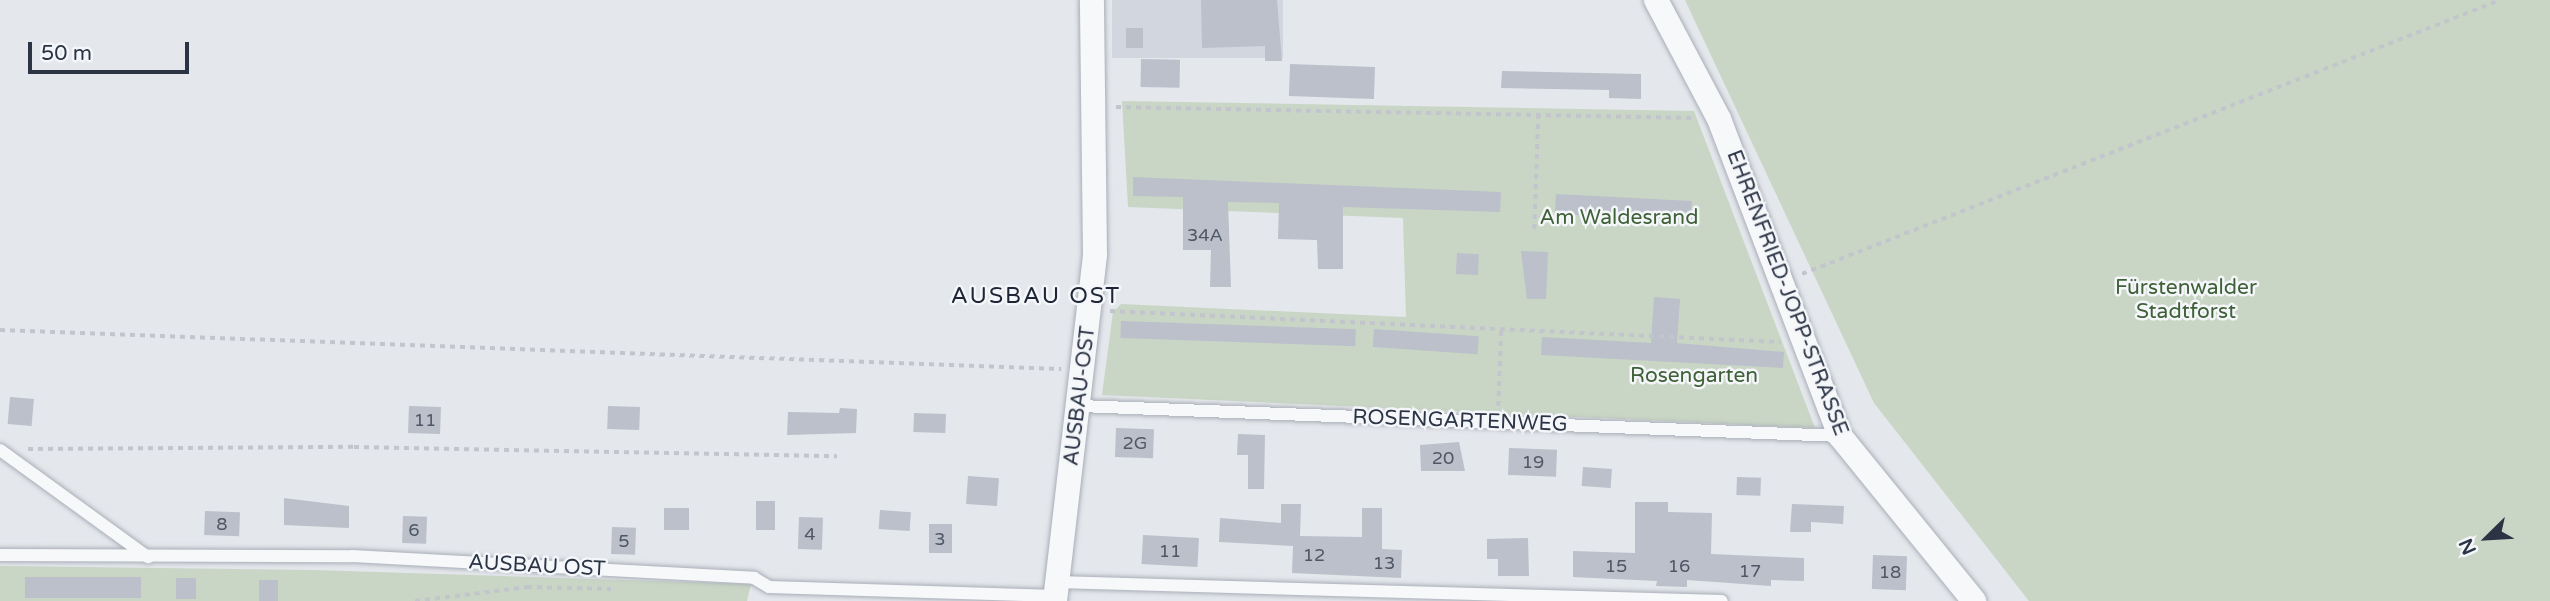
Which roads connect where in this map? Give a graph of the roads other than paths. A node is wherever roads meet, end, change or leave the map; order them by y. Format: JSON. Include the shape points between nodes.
{"nodes":[{"id":1,"x":1092,"y":0,"type":"edge"},
{"id":2,"x":1656,"y":0,"type":"edge"},
{"id":3,"x":1080,"y":406,"type":"junction"},
{"id":4,"x":1840,"y":436,"type":"junction"},
{"id":5,"x":0,"y":450,"type":"edge"},
{"id":6,"x":0,"y":555,"type":"edge"},
{"id":7,"x":148,"y":557,"type":"junction"},
{"id":8,"x":1056,"y":593,"type":"edge"},
{"id":9,"x":1423,"y":597,"type":"edge"},
{"id":10,"x":1723,"y":601,"type":"edge"},
{"id":11,"x":1974,"y":601,"type":"edge"}],
"edges":[{"from":1,"to":3,"type":"street","name":"AUSBAU-OST","via":[[1096,106],[1090,310]]},
{"from":2,"to":4,"type":"street","name":"EHRENFRIED-JOPP-STRASSE","via":[[1719,119]]},
{"from":3,"to":4,"type":"lane","name":"ROSENGARTENWEG"},
{"from":3,"to":8,"type":"street","name":"AUSBAU-OST"},
{"from":4,"to":11,"type":"street","name":"EHRENFRIED-JOPP-STRASSE"},
{"from":5,"to":7,"type":"lane"},
{"from":6,"to":7,"type":"lane","name":"AUSBAU OST"},
{"from":7,"to":8,"type":"lane","name":"AUSBAU OST","via":[[352,556],[754,578],[769,587]]},
{"from":8,"to":9,"type":"lane","name":"AUSBAU OST"},
{"from":9,"to":10,"type":"lane","name":"AUSBAU OST"}]}
